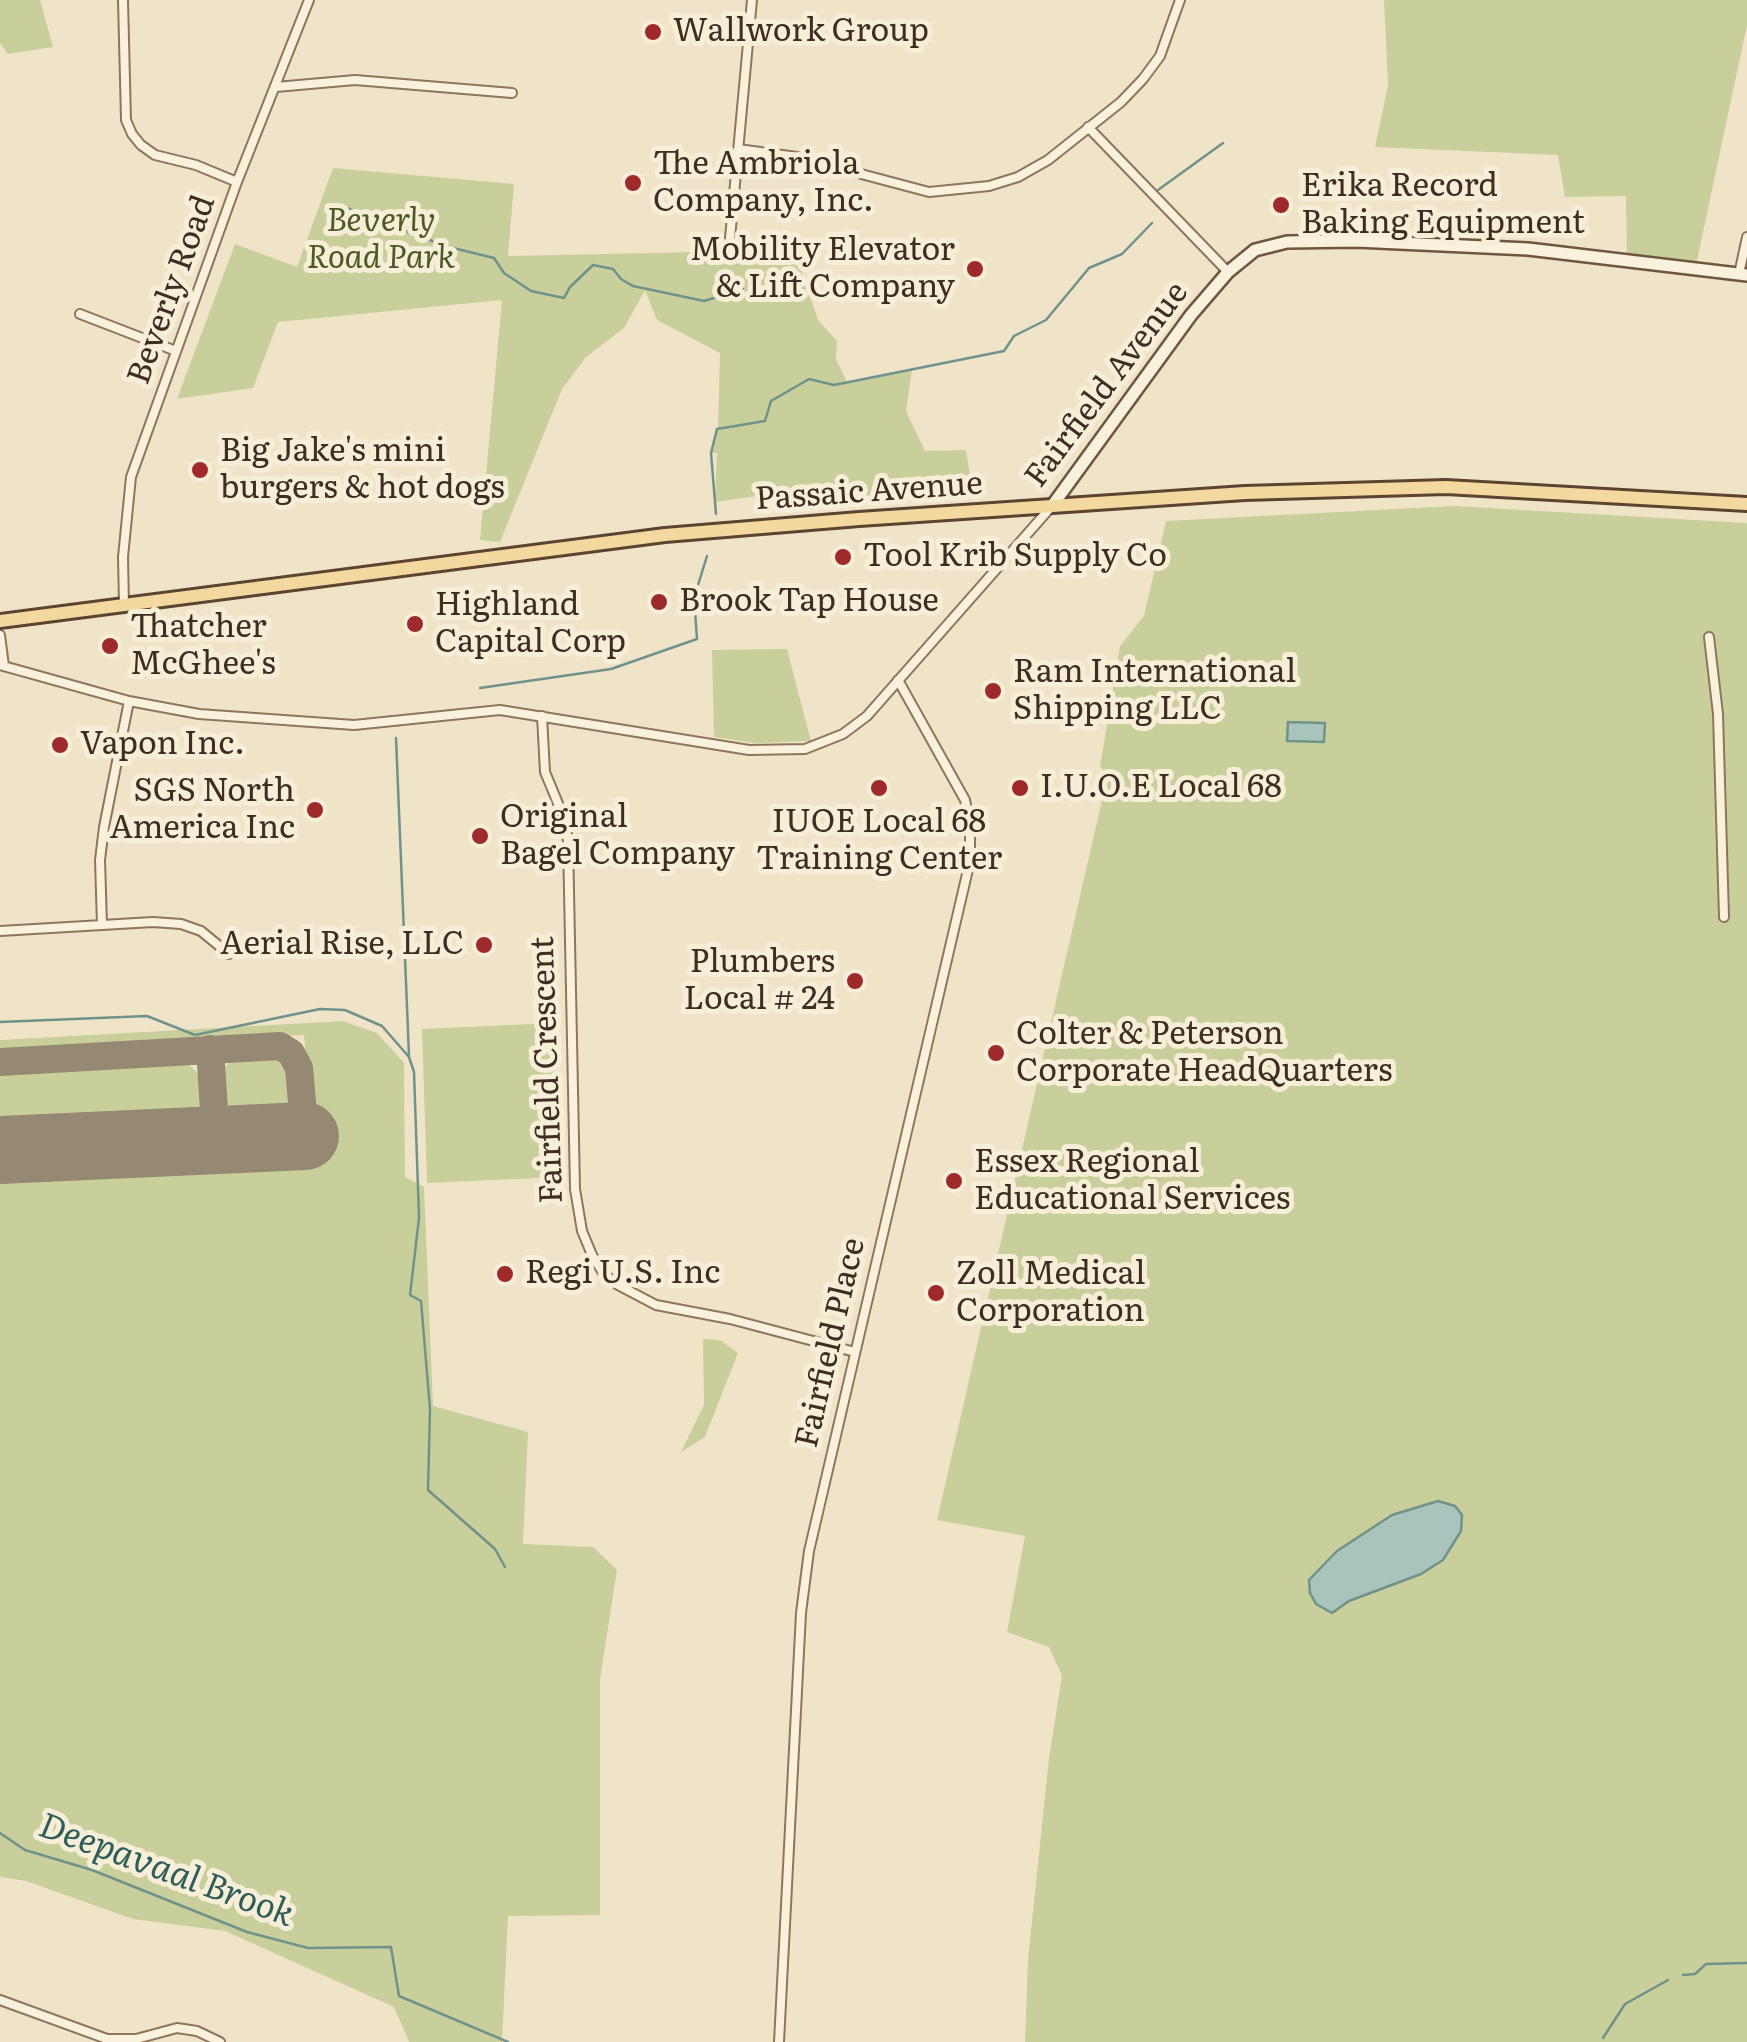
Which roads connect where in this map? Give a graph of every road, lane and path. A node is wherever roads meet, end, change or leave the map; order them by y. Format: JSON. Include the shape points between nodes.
{"nodes":[{"id":1,"x":123,"y":0,"type":"edge"},
{"id":2,"x":309,"y":0,"type":"edge"},
{"id":3,"x":752,"y":0,"type":"edge"},
{"id":4,"x":1180,"y":0,"type":"edge"},
{"id":5,"x":276,"y":87,"type":"junction"},
{"id":6,"x":512,"y":94,"type":"dead end"},
{"id":7,"x":1088,"y":127,"type":"junction"},
{"id":8,"x":738,"y":149,"type":"junction"},
{"id":9,"x":237,"y":182,"type":"junction"},
{"id":10,"x":1747,"y":237,"type":"edge"},
{"id":11,"x":730,"y":238,"type":"dead end"},
{"id":12,"x":1228,"y":272,"type":"junction"},
{"id":13,"x":1743,"y":274,"type":"edge"},
{"id":14,"x":80,"y":314,"type":"dead end"},
{"id":15,"x":176,"y":351,"type":"junction"},
{"id":16,"x":1747,"y":504,"type":"edge"},
{"id":17,"x":1052,"y":506,"type":"junction"},
{"id":18,"x":124,"y":606,"type":"junction"},
{"id":19,"x":0,"y":621,"type":"edge"},
{"id":20,"x":0,"y":636,"type":"edge"},
{"id":21,"x":1709,"y":637,"type":"dead end"},
{"id":22,"x":2,"y":665,"type":"edge"},
{"id":23,"x":898,"y":680,"type":"junction"},
{"id":24,"x":128,"y":701,"type":"junction"},
{"id":25,"x":542,"y":716,"type":"junction"},
{"id":26,"x":1724,"y":918,"type":"dead end"},
{"id":27,"x":102,"y":925,"type":"junction"},
{"id":28,"x":0,"y":931,"type":"edge"},
{"id":29,"x":229,"y":954,"type":"dead end"},
{"id":30,"x":855,"y":1352,"type":"junction"},
{"id":31,"x":0,"y":2000,"type":"edge"},
{"id":32,"x":220,"y":2042,"type":"edge"},
{"id":33,"x":779,"y":2042,"type":"edge"}],
"edges":[{"from":1,"to":9,"type":"street","via":[[126,120],[132,134],[155,155]]},
{"from":2,"to":5,"type":"street","name":"Beverly Road"},
{"from":3,"to":8,"type":"street"},
{"from":4,"to":7,"type":"street","via":[[1160,56],[1143,80]]},
{"from":5,"to":6,"type":"street","via":[[354,80]]},
{"from":5,"to":9,"type":"street","name":"Beverly Road"},
{"from":7,"to":8,"type":"street","via":[[1018,177],[947,191]]},
{"from":7,"to":12,"type":"street"},
{"from":8,"to":11,"type":"street"},
{"from":9,"to":15,"type":"street","name":"Beverly Road"},
{"from":10,"to":13,"type":"street"},
{"from":12,"to":13,"type":"street","name":"Fairfield Avenue","via":[[1240,259],[1276,244],[1356,242],[1528,249]]},
{"from":12,"to":17,"type":"street","name":"Fairfield Avenue"},
{"from":14,"to":15,"type":"street"},
{"from":15,"to":18,"type":"street","name":"Beverly Road","via":[[131,477]]},
{"from":16,"to":17,"type":"main road","name":"Passaic Avenue","via":[[1446,486]]},
{"from":17,"to":18,"type":"main road","name":"Passaic Avenue","via":[[665,535]]},
{"from":17,"to":23,"type":"street","name":"Fairfield Avenue"},
{"from":18,"to":19,"type":"main road","name":"Passaic Avenue"},
{"from":20,"to":22,"type":"street","name":"Fairfield Avenue"},
{"from":21,"to":26,"type":"street"},
{"from":22,"to":24,"type":"street","name":"Fairfield Avenue"},
{"from":23,"to":25,"type":"street","name":"Fairfield Avenue","via":[[855,726],[805,749],[749,750]]},
{"from":23,"to":30,"type":"street","name":"Fairfield Place","via":[[965,800],[970,860]]},
{"from":24,"to":25,"type":"street","name":"Fairfield Avenue","via":[[199,714],[354,725],[500,710]]},
{"from":24,"to":27,"type":"street","via":[[100,860]]},
{"from":25,"to":30,"type":"street","name":"Fairfield Crescent","via":[[545,772],[568,841],[575,1189],[592,1256],[618,1285],[656,1305]]},
{"from":27,"to":28,"type":"street"},
{"from":27,"to":29,"type":"street","via":[[181,924],[201,930]]},
{"from":30,"to":33,"type":"street","name":"Fairfield Place","via":[[801,1613]]},
{"from":31,"to":32,"type":"street","via":[[107,2039],[178,2028]]}]}
